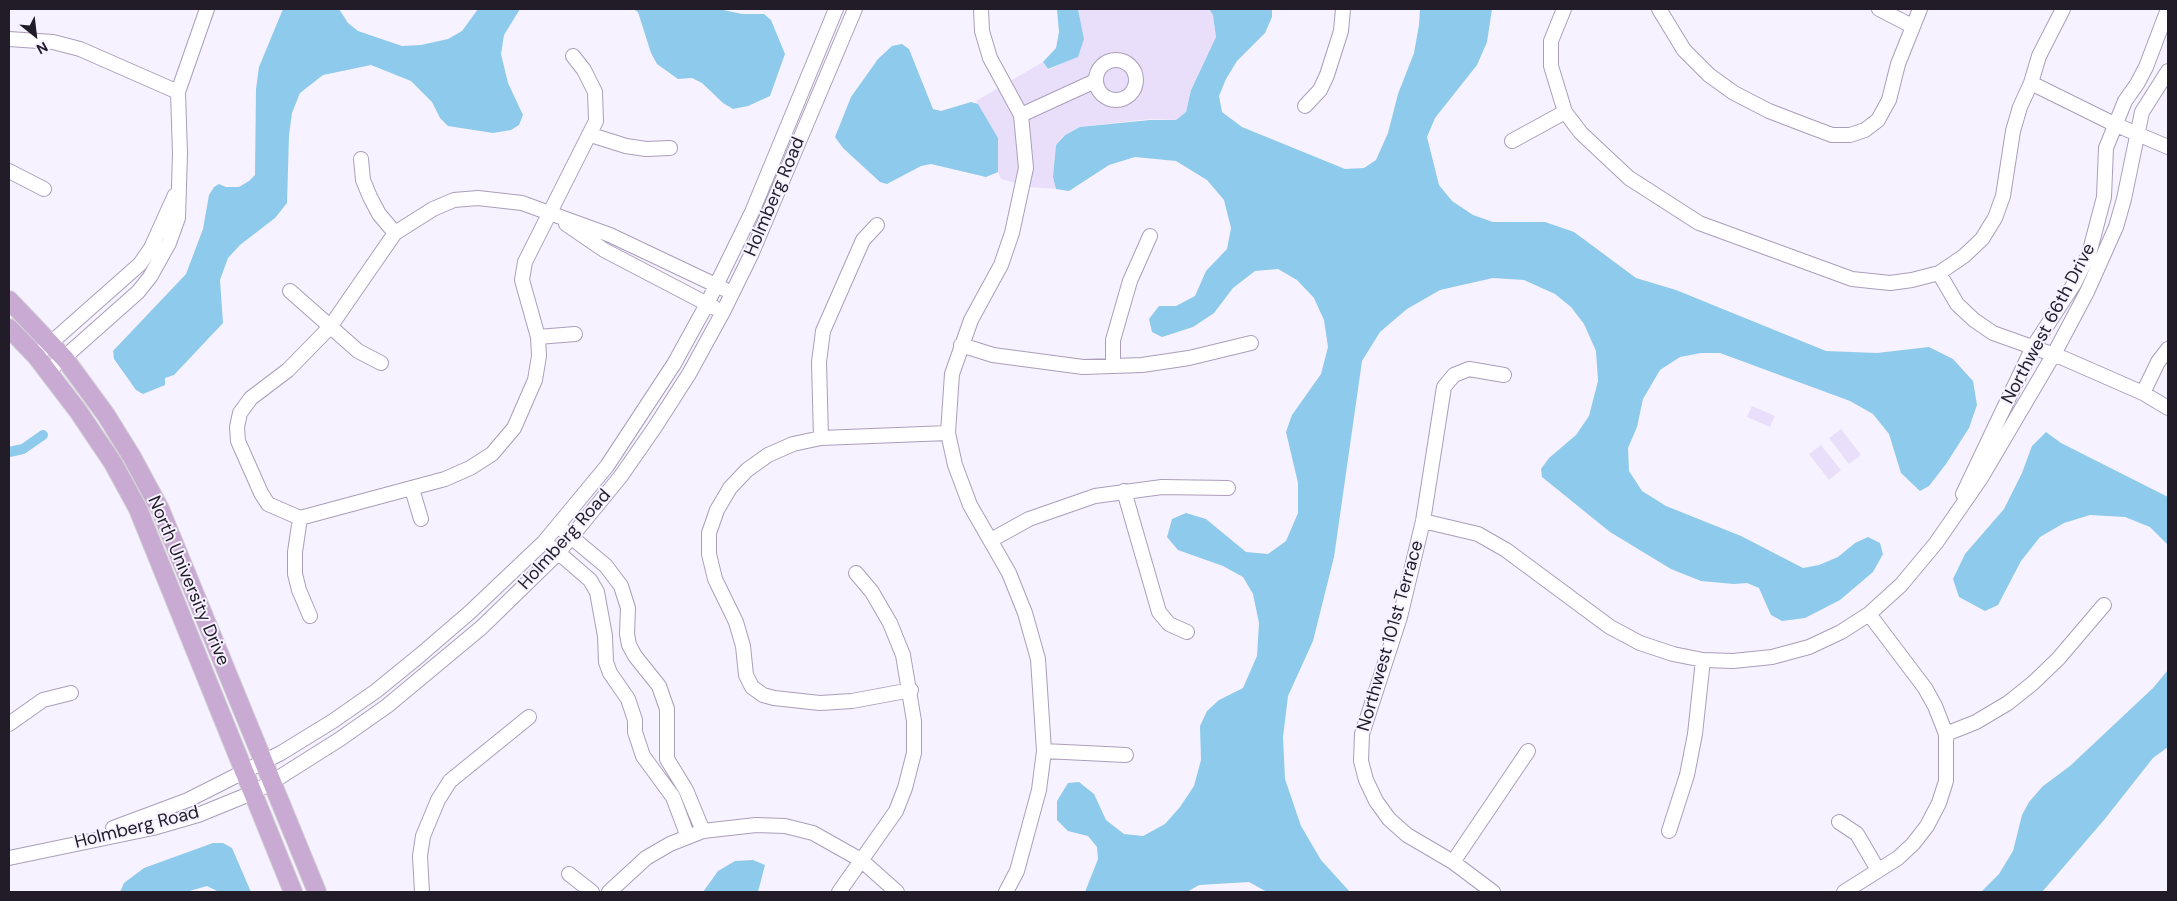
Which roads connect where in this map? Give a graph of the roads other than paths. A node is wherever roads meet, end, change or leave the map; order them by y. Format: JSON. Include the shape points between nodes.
{"nodes":[{"id":1,"x":207,"y":9,"type":"edge"},
{"id":2,"x":836,"y":9,"type":"edge"},
{"id":3,"x":855,"y":9,"type":"edge"},
{"id":4,"x":981,"y":9,"type":"edge"},
{"id":5,"x":1343,"y":9,"type":"edge"},
{"id":6,"x":1564,"y":9,"type":"edge"},
{"id":7,"x":1659,"y":9,"type":"edge"},
{"id":8,"x":1879,"y":9,"type":"edge"},
{"id":9,"x":1920,"y":9,"type":"edge"},
{"id":10,"x":2063,"y":9,"type":"edge"},
{"id":11,"x":2168,"y":9,"type":"edge"},
{"id":12,"x":1912,"y":26,"type":"junction"},
{"id":13,"x":9,"y":38,"type":"edge"},
{"id":14,"x":573,"y":56,"type":"dead end"},
{"id":15,"x":2168,"y":71,"type":"edge"},
{"id":16,"x":1095,"y":81,"type":"dead end"},
{"id":17,"x":2031,"y":83,"type":"junction"},
{"id":18,"x":178,"y":92,"type":"junction"},
{"id":19,"x":1305,"y":106,"type":"dead end"},
{"id":20,"x":1565,"y":112,"type":"junction"},
{"id":21,"x":1021,"y":114,"type":"junction"},
{"id":22,"x":2114,"y":124,"type":"junction"},
{"id":23,"x":591,"y":134,"type":"junction"},
{"id":24,"x":2138,"y":135,"type":"junction"},
{"id":25,"x":1512,"y":142,"type":"dead end"},
{"id":26,"x":2168,"y":147,"type":"edge"},
{"id":27,"x":670,"y":148,"type":"dead end"},
{"id":28,"x":361,"y":159,"type":"dead end"},
{"id":29,"x":9,"y":172,"type":"edge"},
{"id":30,"x":179,"y":182,"type":"junction"},
{"id":31,"x":44,"y":188,"type":"dead end"},
{"id":32,"x":549,"y":212,"type":"junction"},
{"id":33,"x":877,"y":225,"type":"dead end"},
{"id":34,"x":395,"y":233,"type":"junction"},
{"id":35,"x":1150,"y":236,"type":"dead end"},
{"id":36,"x":1939,"y":273,"type":"junction"},
{"id":37,"x":717,"y":285,"type":"junction"},
{"id":38,"x":290,"y":291,"type":"dead end"},
{"id":39,"x":733,"y":292,"type":"junction"},
{"id":40,"x":9,"y":300,"type":"edge"},
{"id":41,"x":707,"y":304,"type":"junction"},
{"id":42,"x":723,"y":312,"type":"junction"},
{"id":43,"x":330,"y":327,"type":"junction"},
{"id":44,"x":9,"y":328,"type":"edge"},
{"id":45,"x":575,"y":334,"type":"dead end"},
{"id":46,"x":538,"y":337,"type":"junction"},
{"id":47,"x":51,"y":343,"type":"junction"},
{"id":48,"x":1251,"y":343,"type":"dead end"},
{"id":49,"x":961,"y":345,"type":"junction"},
{"id":50,"x":2033,"y":347,"type":"junction"},
{"id":51,"x":2168,"y":349,"type":"edge"},
{"id":52,"x":2054,"y":354,"type":"junction"},
{"id":53,"x":36,"y":356,"type":"junction"},
{"id":54,"x":65,"y":359,"type":"junction"},
{"id":55,"x":381,"y":363,"type":"dead end"},
{"id":56,"x":1113,"y":366,"type":"junction"},
{"id":57,"x":48,"y":371,"type":"junction"},
{"id":58,"x":1504,"y":375,"type":"dead end"},
{"id":59,"x":2143,"y":393,"type":"junction"},
{"id":60,"x":2168,"y":408,"type":"edge"},
{"id":61,"x":948,"y":433,"type":"junction"},
{"id":62,"x":821,"y":438,"type":"junction"},
{"id":63,"x":1228,"y":488,"type":"dead end"},
{"id":64,"x":412,"y":489,"type":"junction"},
{"id":65,"x":1124,"y":491,"type":"junction"},
{"id":66,"x":300,"y":518,"type":"junction"},
{"id":67,"x":421,"y":519,"type":"dead end"},
{"id":68,"x":1423,"y":521,"type":"junction"},
{"id":69,"x":1951,"y":522,"type":"junction"},
{"id":70,"x":558,"y":525,"type":"junction"},
{"id":71,"x":571,"y":537,"type":"junction"},
{"id":72,"x":991,"y":540,"type":"junction"},
{"id":73,"x":544,"y":542,"type":"junction"},
{"id":74,"x":558,"y":553,"type":"junction"},
{"id":75,"x":856,"y":572,"type":"dead end"},
{"id":76,"x":2104,"y":605,"type":"dead end"},
{"id":77,"x":1869,"y":614,"type":"junction"},
{"id":78,"x":310,"y":616,"type":"dead end"},
{"id":79,"x":1187,"y":632,"type":"dead end"},
{"id":80,"x":1703,"y":660,"type":"junction"},
{"id":81,"x":910,"y":690,"type":"junction"},
{"id":82,"x":71,"y":693,"type":"dead end"},
{"id":83,"x":529,"y":717,"type":"dead end"},
{"id":84,"x":9,"y":724,"type":"edge"},
{"id":85,"x":1946,"y":734,"type":"junction"},
{"id":86,"x":1044,"y":751,"type":"junction"},
{"id":87,"x":1528,"y":751,"type":"dead end"},
{"id":88,"x":1126,"y":755,"type":"dead end"},
{"id":89,"x":264,"y":761,"type":"junction"},
{"id":90,"x":244,"y":773,"type":"junction"},
{"id":91,"x":272,"y":782,"type":"junction"},
{"id":92,"x":252,"y":793,"type":"junction"},
{"id":93,"x":1839,"y":822,"type":"dead end"},
{"id":94,"x":703,"y":831,"type":"junction"},
{"id":95,"x":1669,"y":831,"type":"dead end"},
{"id":96,"x":688,"y":837,"type":"junction"},
{"id":97,"x":55,"y":848,"type":"junction"},
{"id":98,"x":9,"y":858,"type":"edge"},
{"id":99,"x":861,"y":860,"type":"junction"},
{"id":100,"x":1454,"y":862,"type":"junction"},
{"id":101,"x":1878,"y":870,"type":"junction"},
{"id":102,"x":569,"y":874,"type":"dead end"},
{"id":103,"x":293,"y":892,"type":"edge"},
{"id":104,"x":317,"y":892,"type":"edge"},
{"id":105,"x":422,"y":892,"type":"edge"},
{"id":106,"x":592,"y":892,"type":"edge"},
{"id":107,"x":609,"y":892,"type":"edge"},
{"id":108,"x":839,"y":892,"type":"edge"},
{"id":109,"x":897,"y":892,"type":"edge"},
{"id":110,"x":1006,"y":892,"type":"edge"},
{"id":111,"x":1493,"y":892,"type":"edge"},
{"id":112,"x":1844,"y":892,"type":"edge"}],
"edges":[{"from":1,"to":18,"type":"street"},
{"from":2,"to":37,"type":"street","name":"Holmberg Road","via":[[755,204]]},
{"from":3,"to":39,"type":"street","name":"Holmberg Road"},
{"from":4,"to":21,"type":"street","via":[[982,30],[990,58]]},
{"from":5,"to":19,"type":"street","via":[[1341,31],[1327,75],[1320,90]]},
{"from":6,"to":20,"type":"street","via":[[1551,42],[1551,66]]},
{"from":7,"to":12,"type":"street","via":[[1684,50],[1734,94],[1832,135],[1850,135],[1865,130],[1878,120],[1889,100]]},
{"from":8,"to":12,"type":"street"},
{"from":9,"to":12,"type":"street"},
{"from":10,"to":17,"type":"street","via":[[2039,56]]},
{"from":11,"to":22,"type":"street","name":"Northwest 66th Drive","via":[[2146,67]]},
{"from":13,"to":18,"type":"street","via":[[53,42],[80,49]]},
{"from":14,"to":23,"type":"street","via":[[595,92],[596,121]]},
{"from":15,"to":24,"type":"street","name":"Northwest 66th Drive","via":[[2142,112]]},
{"from":16,"to":21,"type":"street"},
{"from":17,"to":22,"type":"street"},
{"from":17,"to":36,"type":"street","via":[[2015,123],[2003,196],[1995,218],[1982,239]]},
{"from":18,"to":30,"type":"street"},
{"from":20,"to":25,"type":"street"},
{"from":20,"to":36,"type":"street","via":[[1581,133],[1628,178],[1700,223],[1852,279],[1890,283]]},
{"from":21,"to":49,"type":"street","via":[[1026,168],[1012,233],[1001,265]]},
{"from":22,"to":24,"type":"street"},
{"from":22,"to":50,"type":"street","name":"Northwest 66th Drive","via":[[2106,148],[2104,197],[2089,254],[2074,284]]},
{"from":23,"to":27,"type":"street","via":[[626,146]]},
{"from":23,"to":32,"type":"street"},
{"from":24,"to":26,"type":"street"},
{"from":24,"to":52,"type":"street","name":"Northwest 66th Drive","via":[[2116,227],[2090,286]]},
{"from":28,"to":34,"type":"street","via":[[363,180],[370,198]]},
{"from":29,"to":31,"type":"street"},
{"from":30,"to":47,"type":"street","via":[[167,217],[140,264]]},
{"from":30,"to":54,"type":"street","via":[[178,218],[169,243],[150,277],[126,305]]},
{"from":32,"to":34,"type":"street","via":[[502,199],[454,200]]},
{"from":32,"to":37,"type":"street","via":[[610,235]]},
{"from":32,"to":41,"type":"street","via":[[604,250]]},
{"from":32,"to":46,"type":"street","via":[[525,262],[522,280]]},
{"from":33,"to":62,"type":"street","via":[[863,240],[823,331],[819,362]]},
{"from":34,"to":43,"type":"street"},
{"from":35,"to":56,"type":"street","via":[[1130,281],[1113,340]]},
{"from":36,"to":50,"type":"street","via":[[1957,304],[1974,320],[1993,333]]},
{"from":37,"to":39,"type":"street"},
{"from":37,"to":41,"type":"street","name":"Holmberg Road"},
{"from":38,"to":43,"type":"street"},
{"from":39,"to":42,"type":"street","name":"Holmberg Road"},
{"from":40,"to":47,"type":"main road","name":"North University Drive"},
{"from":41,"to":42,"type":"street"},
{"from":41,"to":70,"type":"street","name":"Holmberg Road","via":[[674,364],[613,458]]},
{"from":42,"to":71,"type":"street","name":"Holmberg Road","via":[[655,427]]},
{"from":43,"to":55,"type":"street","via":[[358,350]]},
{"from":43,"to":66,"type":"street","via":[[288,370],[251,398],[240,413],[237,427],[238,440],[264,499],[281,511]]},
{"from":44,"to":53,"type":"main road","name":"North University Drive"},
{"from":45,"to":46,"type":"street"},
{"from":46,"to":64,"type":"street","via":[[535,380],[514,428],[492,454],[470,468]]},
{"from":47,"to":53,"type":"street"},
{"from":47,"to":54,"type":"main road","name":"North University Drive"},
{"from":48,"to":56,"type":"street","via":[[1190,358]]},
{"from":49,"to":56,"type":"street","via":[[993,355],[1035,362]]},
{"from":49,"to":61,"type":"street","via":[[952,374]]},
{"from":50,"to":52,"type":"street"},
{"from":50,"to":69,"type":"street","name":"Northwest 66th Drive"},
{"from":51,"to":59,"type":"street"},
{"from":52,"to":59,"type":"street"},
{"from":52,"to":69,"type":"street","name":"Northwest 66th Drive","via":[[1981,478]]},
{"from":53,"to":57,"type":"main road","name":"North University Drive"},
{"from":54,"to":57,"type":"street"},
{"from":54,"to":89,"type":"main road","name":"North University Drive","via":[[119,435],[160,509]]},
{"from":57,"to":90,"type":"main road","name":"North University Drive","via":[[98,440],[138,508]]},
{"from":58,"to":68,"type":"street","name":"Northwest 101st Terrace","via":[[1468,370],[1454,375],[1444,388]]},
{"from":59,"to":60,"type":"street"},
{"from":61,"to":62,"type":"street"},
{"from":61,"to":72,"type":"street","via":[[955,465],[970,505]]},
{"from":62,"to":81,"type":"street","via":[[784,448],[747,470],[730,488],[709,533],[709,554],[715,579],[736,622],[746,675],[752,687],[763,695],[820,703],[852,701]]},
{"from":63,"to":65,"type":"street","via":[[1162,487]]},
{"from":64,"to":66,"type":"street"},
{"from":64,"to":67,"type":"street"},
{"from":65,"to":72,"type":"street","via":[[1065,505],[1029,519]]},
{"from":65,"to":79,"type":"street","via":[[1159,612],[1169,624]]},
{"from":66,"to":78,"type":"street","via":[[295,574]]},
{"from":68,"to":80,"type":"street","name":"Northwest 66th Drive","via":[[1478,534],[1610,627],[1640,643]]},
{"from":68,"to":100,"type":"street","name":"Northwest 101st Terrace","via":[[1400,617],[1364,726],[1361,760],[1366,780],[1389,820],[1407,835]]},
{"from":69,"to":77,"type":"street","name":"Northwest 66th Drive","via":[[1917,566]]},
{"from":70,"to":71,"type":"street"},
{"from":70,"to":73,"type":"street","name":"Holmberg Road"},
{"from":71,"to":74,"type":"street","name":"Holmberg Road"},
{"from":71,"to":94,"type":"street","via":[[606,566],[621,586],[628,608],[629,645],[660,686],[667,709],[667,759],[686,790]]},
{"from":72,"to":86,"type":"street","via":[[1009,573],[1038,660]]},
{"from":73,"to":74,"type":"street"},
{"from":73,"to":89,"type":"street","name":"Holmberg Road","via":[[470,613],[376,691],[325,726]]},
{"from":74,"to":91,"type":"street","name":"Holmberg Road","via":[[482,627],[387,706]]},
{"from":74,"to":96,"type":"street","via":[[590,580],[597,592],[610,673],[628,699],[643,756],[670,791]]},
{"from":75,"to":81,"type":"street","via":[[890,624],[903,655]]},
{"from":76,"to":85,"type":"street","via":[[2033,683],[1976,722]]},
{"from":77,"to":80,"type":"street","name":"Northwest 66th Drive","via":[[1809,647],[1772,657]]},
{"from":77,"to":85,"type":"street","via":[[1925,688]]},
{"from":80,"to":95,"type":"street","via":[[1687,775]]},
{"from":81,"to":99,"type":"street","via":[[914,753],[905,788],[896,810]]},
{"from":82,"to":84,"type":"street","via":[[42,700]]},
{"from":83,"to":105,"type":"street","via":[[450,781],[438,800],[423,836],[420,856]]},
{"from":85,"to":101,"type":"street","via":[[1946,782],[1928,826],[1914,844]]},
{"from":86,"to":88,"type":"street"},
{"from":86,"to":110,"type":"street","via":[[1029,830],[1017,871]]},
{"from":87,"to":100,"type":"street"},
{"from":89,"to":90,"type":"street","name":"Holmberg Road"},
{"from":89,"to":91,"type":"main road","name":"North University Drive"},
{"from":90,"to":92,"type":"main road","name":"North University Drive"},
{"from":90,"to":97,"type":"street","name":"Holmberg Road","via":[[179,804]]},
{"from":91,"to":92,"type":"street","name":"Holmberg Road"},
{"from":91,"to":104,"type":"main road","name":"North University Drive"},
{"from":92,"to":97,"type":"street","name":"Holmberg Road","via":[[198,815],[153,828]]},
{"from":92,"to":103,"type":"main road","name":"North University Drive"},
{"from":93,"to":101,"type":"street","via":[[1857,834]]},
{"from":94,"to":96,"type":"street"},
{"from":94,"to":99,"type":"street","via":[[756,825],[785,826],[813,833]]},
{"from":96,"to":107,"type":"street","via":[[646,858]]},
{"from":97,"to":98,"type":"street","name":"Holmberg Road"},
{"from":99,"to":108,"type":"street"},
{"from":99,"to":109,"type":"street"},
{"from":100,"to":111,"type":"street","name":"Northwest 101st Terrace"},
{"from":101,"to":112,"type":"street"},
{"from":102,"to":106,"type":"street"}]}
